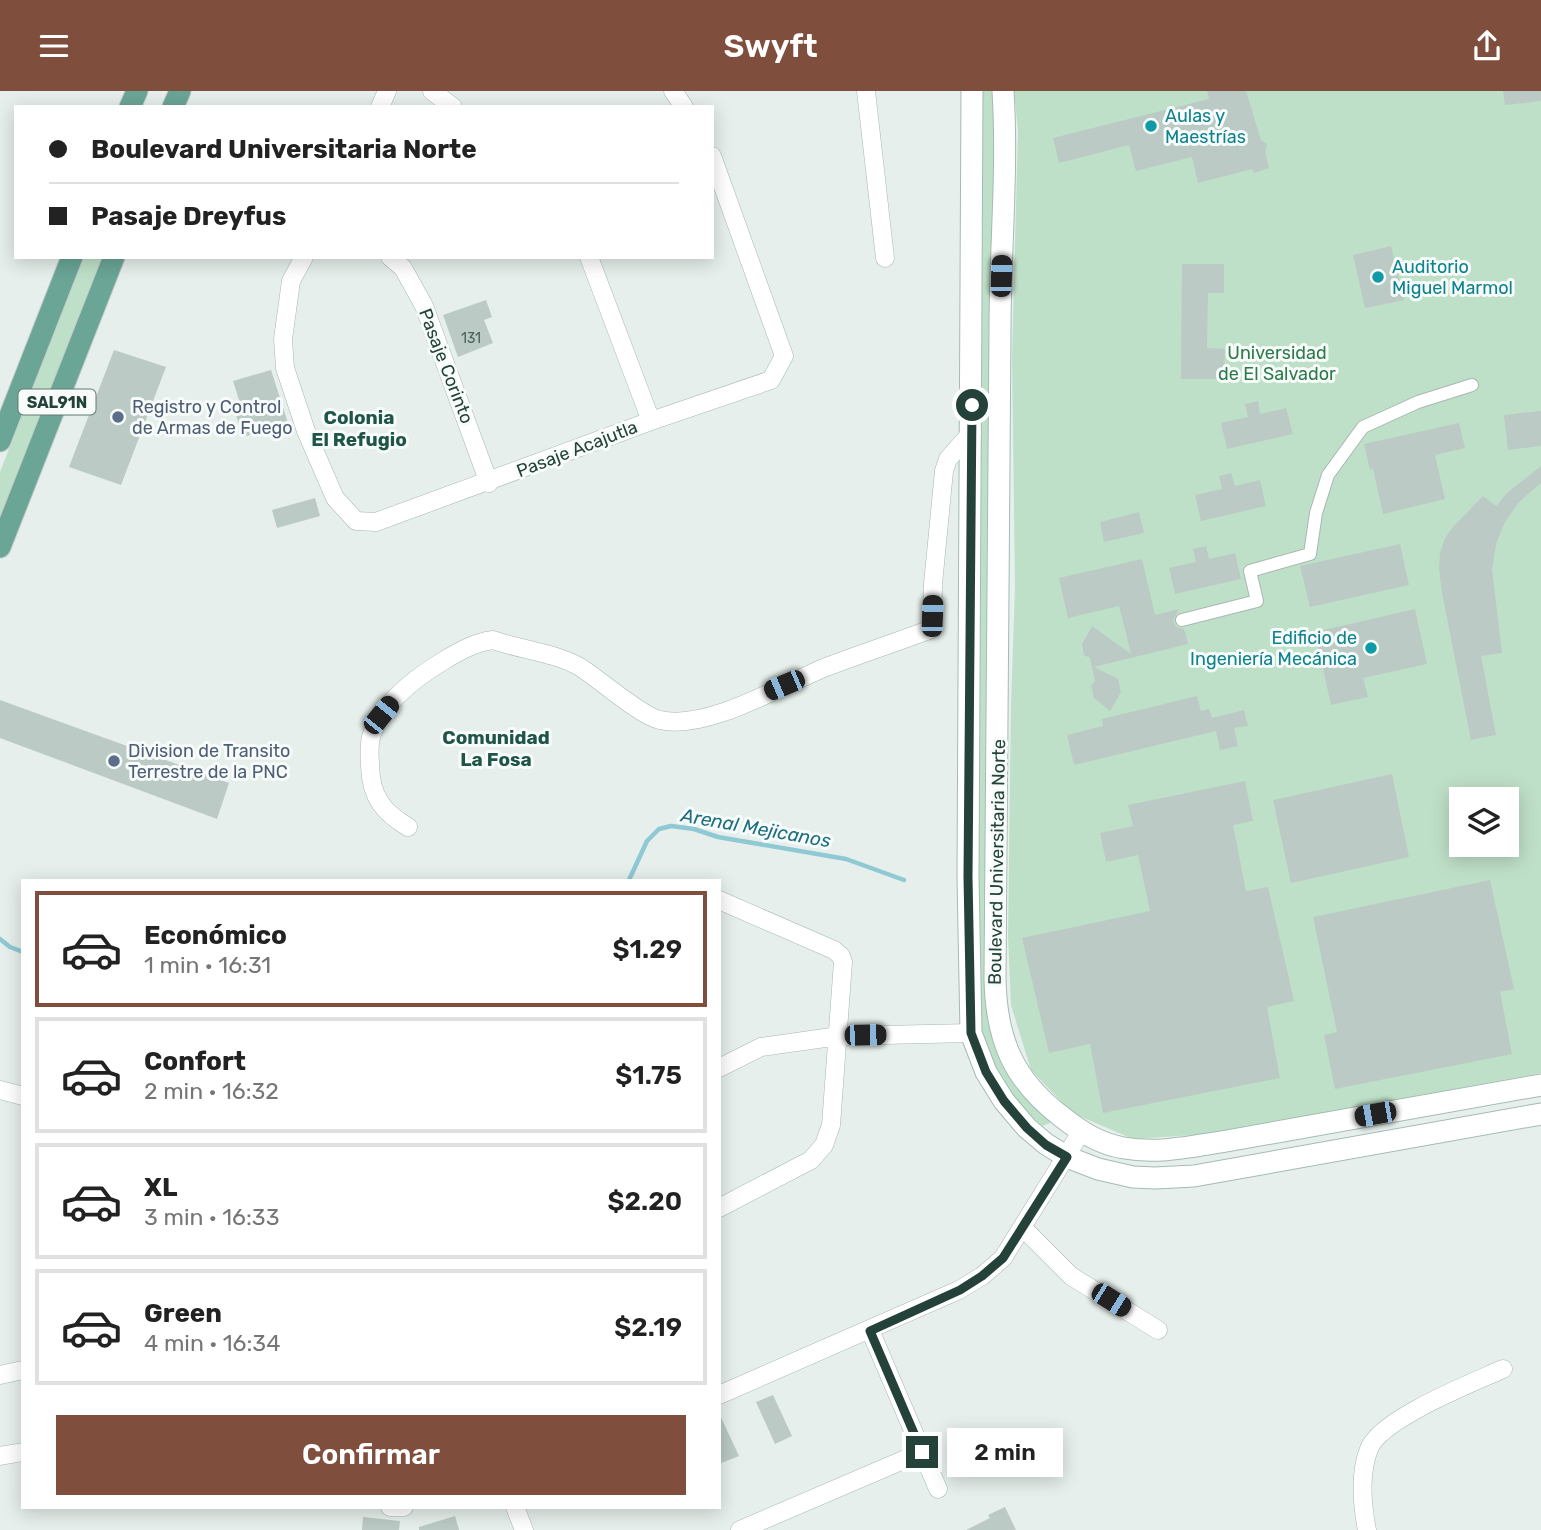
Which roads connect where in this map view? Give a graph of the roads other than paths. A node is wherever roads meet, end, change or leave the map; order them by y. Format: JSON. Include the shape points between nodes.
{"nodes":[{"id":1,"x":432,"y":91,"type":"edge"},
{"id":2,"x":866,"y":91,"type":"edge"},
{"id":3,"x":972,"y":91,"type":"edge"},
{"id":4,"x":1003,"y":91,"type":"edge"},
{"id":5,"x":450,"y":105,"type":"edge"},
{"id":6,"x":714,"y":161,"type":"edge"},
{"id":7,"x":885,"y":258,"type":"dead end"},
{"id":8,"x":71,"y":259,"type":"edge"},
{"id":9,"x":113,"y":259,"type":"edge"},
{"id":10,"x":303,"y":259,"type":"edge"},
{"id":11,"x":392,"y":259,"type":"edge"},
{"id":12,"x":590,"y":259,"type":"edge"},
{"id":13,"x":1472,"y":385,"type":"dead end"},
{"id":14,"x":651,"y":421,"type":"junction"},
{"id":15,"x":972,"y":432,"type":"junction"},
{"id":16,"x":0,"y":441,"type":"edge"},
{"id":17,"x":489,"y":483,"type":"junction"},
{"id":18,"x":0,"y":547,"type":"edge"},
{"id":19,"x":1182,"y":620,"type":"dead end"},
{"id":20,"x":408,"y":827,"type":"dead end"},
{"id":21,"x":721,"y":901,"type":"edge"},
{"id":22,"x":971,"y":1033,"type":"junction"},
{"id":23,"x":839,"y":1036,"type":"junction"},
{"id":24,"x":721,"y":1067,"type":"edge"},
{"id":25,"x":1541,"y":1084,"type":"edge"},
{"id":26,"x":0,"y":1090,"type":"edge"},
{"id":27,"x":21,"y":1095,"type":"edge"},
{"id":28,"x":1541,"y":1114,"type":"edge"},
{"id":29,"x":1081,"y":1132,"type":"junction"},
{"id":30,"x":1067,"y":1157,"type":"junction"},
{"id":31,"x":721,"y":1207,"type":"edge"},
{"id":32,"x":1022,"y":1227,"type":"junction"},
{"id":33,"x":1158,"y":1330,"type":"dead end"},
{"id":34,"x":870,"y":1331,"type":"junction"},
{"id":35,"x":1503,"y":1369,"type":"dead end"},
{"id":36,"x":21,"y":1370,"type":"edge"},
{"id":37,"x":0,"y":1375,"type":"edge"},
{"id":38,"x":721,"y":1394,"type":"edge"},
{"id":39,"x":21,"y":1452,"type":"edge"},
{"id":40,"x":922,"y":1452,"type":"junction"},
{"id":41,"x":0,"y":1456,"type":"edge"},
{"id":42,"x":938,"y":1489,"type":"dead end"},
{"id":43,"x":516,"y":1509,"type":"edge"},
{"id":44,"x":524,"y":1530,"type":"edge"},
{"id":45,"x":740,"y":1530,"type":"edge"},
{"id":46,"x":1367,"y":1530,"type":"edge"}],
"edges":[{"from":1,"to":5,"type":"street"},
{"from":2,"to":7,"type":"street"},
{"from":3,"to":15,"type":"main road","name":"Boulevard Universitaria Norte"},
{"from":4,"to":29,"type":"main road","name":"Boulevard Universitaria Norte","via":[[995,997],[1002,1034],[1016,1068],[1038,1097]]},
{"from":6,"to":14,"type":"street","name":"Pasaje Acajutla","via":[[784,356],[771,380]]},
{"from":8,"to":16,"type":"main road","number":"SAL91N"},
{"from":9,"to":18,"type":"main road","number":"SAL91N"},
{"from":10,"to":17,"type":"street","name":"Pasaje Acajutla","via":[[291,281],[283,339],[285,368],[335,498],[356,521],[376,523]]},
{"from":11,"to":17,"type":"street","name":"Pasaje Corinto","via":[[403,268],[424,306]]},
{"from":12,"to":14,"type":"street"},
{"from":13,"to":19,"type":"street","via":[[1418,402],[1363,427],[1328,475],[1310,554],[1251,571],[1257,600]]},
{"from":14,"to":17,"type":"street","name":"Pasaje Acajutla"},
{"from":15,"to":20,"type":"street","via":[[948,459],[944,471],[932,629],[716,715],[693,720],[659,720],[562,659],[485,641],[422,674],[394,699],[371,736],[370,775],[379,803],[388,815]]},
{"from":15,"to":22,"type":"main road","name":"Boulevard Universitaria Norte"},
{"from":21,"to":23,"type":"street","via":[[841,956]]},
{"from":22,"to":23,"type":"street"},
{"from":22,"to":30,"type":"main road","name":"Boulevard Universitaria Norte","via":[[986,1072],[1004,1101],[1046,1145]]},
{"from":23,"to":24,"type":"street","via":[[761,1047]]},
{"from":23,"to":31,"type":"street","via":[[831,1125],[824,1145],[811,1160]]},
{"from":25,"to":29,"type":"main road","name":"Boulevard Universitaria Norte","via":[[1175,1149],[1126,1149]]},
{"from":26,"to":27,"type":"street"},
{"from":28,"to":30,"type":"main road","name":"Boulevard Universitaria Norte","via":[[1194,1176],[1133,1177]]},
{"from":29,"to":30,"type":"street"},
{"from":30,"to":32,"type":"street"},
{"from":32,"to":33,"type":"street","via":[[1071,1276]]},
{"from":32,"to":34,"type":"street","via":[[1003,1258],[982,1276]]},
{"from":34,"to":38,"type":"street"},
{"from":34,"to":40,"type":"street"},
{"from":35,"to":46,"type":"street","via":[[1389,1425],[1369,1447],[1362,1482]]},
{"from":36,"to":37,"type":"street"},
{"from":39,"to":41,"type":"street"},
{"from":40,"to":42,"type":"street"},
{"from":40,"to":45,"type":"street"},
{"from":43,"to":44,"type":"street"}]}
